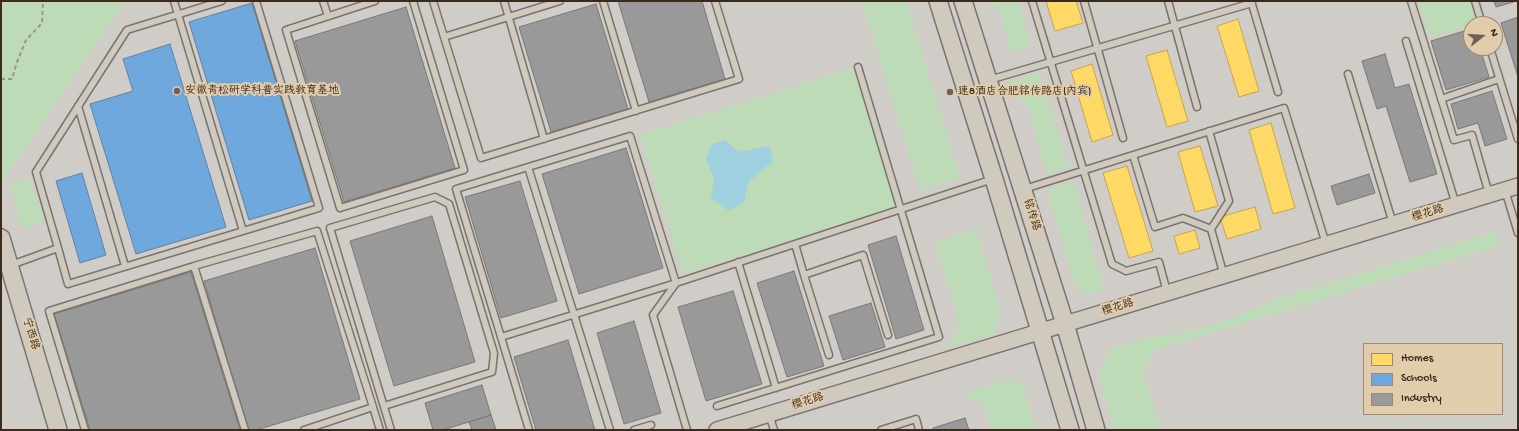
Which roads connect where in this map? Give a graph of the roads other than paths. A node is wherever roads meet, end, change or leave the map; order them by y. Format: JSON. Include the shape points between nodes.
{"nodes":[{"id":1,"x":174,"y":1,"type":"edge"},
{"id":2,"x":222,"y":1,"type":"edge"},
{"id":3,"x":256,"y":1,"type":"edge"},
{"id":4,"x":323,"y":1,"type":"edge"},
{"id":5,"x":375,"y":1,"type":"edge"},
{"id":6,"x":413,"y":1,"type":"edge"},
{"id":7,"x":433,"y":1,"type":"edge"},
{"id":8,"x":504,"y":1,"type":"edge"},
{"id":9,"x":560,"y":1,"type":"edge"},
{"id":10,"x":603,"y":1,"type":"edge"},
{"id":11,"x":715,"y":1,"type":"edge"},
{"id":12,"x":938,"y":1,"type":"edge"},
{"id":13,"x":962,"y":1,"type":"edge"},
{"id":14,"x":1032,"y":1,"type":"edge"},
{"id":15,"x":1084,"y":1,"type":"edge"},
{"id":16,"x":1168,"y":1,"type":"edge"},
{"id":17,"x":1411,"y":1,"type":"edge"},
{"id":18,"x":1475,"y":1,"type":"edge"},
{"id":19,"x":1252,"y":2,"type":"edge"},
{"id":20,"x":178,"y":15,"type":"junction"},
{"id":21,"x":328,"y":16,"type":"junction"},
{"id":22,"x":1480,"y":16,"type":"edge"},
{"id":23,"x":509,"y":17,"type":"junction"},
{"id":24,"x":1175,"y":26,"type":"junction"},
{"id":25,"x":444,"y":37,"type":"junction"},
{"id":26,"x":1406,"y":41,"type":"dead end"},
{"id":27,"x":1098,"y":48,"type":"junction"},
{"id":28,"x":1492,"y":56,"type":"edge"},
{"id":29,"x":1050,"y":62,"type":"junction"},
{"id":30,"x":858,"y":67,"type":"dead end"},
{"id":31,"x":1348,"y":74,"type":"dead end"},
{"id":32,"x":1499,"y":79,"type":"junction"},
{"id":33,"x":988,"y":80,"type":"junction"},
{"id":34,"x":1278,"y":92,"type":"dead end"},
{"id":35,"x":1441,"y":99,"type":"junction"},
{"id":36,"x":78,"y":106,"type":"junction"},
{"id":37,"x":1197,"y":107,"type":"dead end"},
{"id":38,"x":636,"y":111,"type":"junction"},
{"id":39,"x":1209,"y":131,"type":"junction"},
{"id":40,"x":1123,"y":138,"type":"dead end"},
{"id":41,"x":544,"y":139,"type":"junction"},
{"id":42,"x":1518,"y":139,"type":"edge"},
{"id":43,"x":1133,"y":155,"type":"junction"},
{"id":44,"x":528,"y":167,"type":"junction"},
{"id":45,"x":1083,"y":170,"type":"junction"},
{"id":46,"x":994,"y":179,"type":"junction"},
{"id":47,"x":1512,"y":188,"type":"edge"},
{"id":48,"x":1022,"y":189,"type":"junction"},
{"id":49,"x":1489,"y":195,"type":"junction"},
{"id":50,"x":1456,"y":205,"type":"junction"},
{"id":51,"x":902,"y":209,"type":"junction"},
{"id":52,"x":1393,"y":224,"type":"junction"},
{"id":53,"x":1211,"y":229,"type":"junction"},
{"id":54,"x":243,"y":231,"type":"junction"},
{"id":55,"x":1518,"y":234,"type":"edge"},
{"id":56,"x":1,"y":238,"type":"edge"},
{"id":57,"x":796,"y":244,"type":"junction"},
{"id":58,"x":1326,"y":245,"type":"junction"},
{"id":59,"x":58,"y":248,"type":"junction"},
{"id":60,"x":738,"y":262,"type":"junction"},
{"id":61,"x":9,"y":265,"type":"junction"},
{"id":62,"x":125,"y":266,"type":"junction"},
{"id":63,"x":194,"y":266,"type":"junction"},
{"id":64,"x":804,"y":275,"type":"junction"},
{"id":65,"x":1224,"y":276,"type":"junction"},
{"id":66,"x":676,"y":283,"type":"junction"},
{"id":67,"x":1168,"y":293,"type":"junction"},
{"id":68,"x":574,"y":314,"type":"junction"},
{"id":69,"x":1065,"y":324,"type":"junction"},
{"id":70,"x":1040,"y":332,"type":"junction"},
{"id":71,"x":888,"y":335,"type":"dead end"},
{"id":72,"x":501,"y":337,"type":"junction"},
{"id":73,"x":829,"y":354,"type":"dead end"},
{"id":74,"x":776,"y":388,"type":"junction"},
{"id":75,"x":384,"y":406,"type":"junction"},
{"id":76,"x":717,"y":406,"type":"dead end"},
{"id":77,"x":373,"y":407,"type":"junction"},
{"id":78,"x":769,"y":414,"type":"junction"},
{"id":79,"x":650,"y":425,"type":"dead end"},
{"id":80,"x":58,"y":430,"type":"edge"},
{"id":81,"x":85,"y":430,"type":"edge"},
{"id":82,"x":245,"y":430,"type":"edge"},
{"id":83,"x":304,"y":430,"type":"edge"},
{"id":84,"x":380,"y":430,"type":"edge"},
{"id":85,"x":392,"y":430,"type":"edge"},
{"id":86,"x":529,"y":430,"type":"edge"},
{"id":87,"x":610,"y":430,"type":"edge"},
{"id":88,"x":634,"y":430,"type":"edge"},
{"id":89,"x":687,"y":430,"type":"edge"},
{"id":90,"x":717,"y":430,"type":"edge"},
{"id":91,"x":774,"y":430,"type":"edge"},
{"id":92,"x":881,"y":430,"type":"edge"},
{"id":93,"x":919,"y":430,"type":"edge"},
{"id":94,"x":1070,"y":430,"type":"edge"},
{"id":95,"x":1096,"y":430,"type":"edge"}],
"edges":[{"from":1,"to":20,"type":"lane"},
{"from":2,"to":20,"type":"lane"},
{"from":3,"to":54,"type":"lane","via":[[319,208]]},
{"from":4,"to":21,"type":"lane"},
{"from":5,"to":21,"type":"lane"},
{"from":6,"to":21,"type":"lane","via":[[464,170],[340,208],[286,30]]},
{"from":7,"to":25,"type":"lane"},
{"from":8,"to":23,"type":"lane"},
{"from":9,"to":23,"type":"lane"},
{"from":10,"to":38,"type":"lane"},
{"from":11,"to":38,"type":"lane","via":[[739,80]]},
{"from":12,"to":46,"type":"main road"},
{"from":13,"to":33,"type":"main road","name":"铭传路"},
{"from":14,"to":29,"type":"lane"},
{"from":15,"to":27,"type":"lane"},
{"from":16,"to":24,"type":"lane"},
{"from":17,"to":35,"type":"lane"},
{"from":18,"to":22,"type":"lane"},
{"from":19,"to":24,"type":"lane"},
{"from":19,"to":34,"type":"lane"},
{"from":20,"to":36,"type":"lane","via":[[127,30]]},
{"from":20,"to":54,"type":"lane"},
{"from":23,"to":25,"type":"lane"},
{"from":23,"to":41,"type":"lane"},
{"from":24,"to":27,"type":"lane"},
{"from":24,"to":37,"type":"lane"},
{"from":25,"to":41,"type":"lane","via":[[481,158]]},
{"from":26,"to":50,"type":"lane"},
{"from":27,"to":29,"type":"lane"},
{"from":27,"to":40,"type":"lane"},
{"from":28,"to":32,"type":"lane"},
{"from":29,"to":33,"type":"lane"},
{"from":29,"to":45,"type":"lane"},
{"from":30,"to":51,"type":"lane"},
{"from":31,"to":52,"type":"lane"},
{"from":32,"to":35,"type":"lane"},
{"from":32,"to":42,"type":"lane"},
{"from":33,"to":48,"type":"main road","name":"铭传路"},
{"from":35,"to":49,"type":"lane","via":[[1454,140],[1472,135]]},
{"from":36,"to":59,"type":"lane","via":[[36,172]]},
{"from":36,"to":62,"type":"lane"},
{"from":38,"to":41,"type":"lane"},
{"from":39,"to":43,"type":"lane"},
{"from":39,"to":53,"type":"lane","via":[[1229,201]]},
{"from":39,"to":58,"type":"lane","via":[[1284,108]]},
{"from":43,"to":45,"type":"lane"},
{"from":43,"to":53,"type":"lane","via":[[1155,227],[1183,218]]},
{"from":44,"to":66,"type":"lane","via":[[630,136]]},
{"from":44,"to":68,"type":"lane"},
{"from":44,"to":72,"type":"lane","via":[[456,189]]},
{"from":45,"to":48,"type":"lane"},
{"from":45,"to":67,"type":"lane","via":[[1112,264],[1126,271],[1159,262]]},
{"from":46,"to":51,"type":"lane"},
{"from":46,"to":70,"type":"main road"},
{"from":47,"to":49,"type":"street","name":"樱花路"},
{"from":47,"to":55,"type":"lane"},
{"from":48,"to":69,"type":"main road","name":"铭传路"},
{"from":49,"to":50,"type":"street","name":"樱花路"},
{"from":50,"to":52,"type":"street","name":"樱花路"},
{"from":51,"to":57,"type":"lane"},
{"from":51,"to":74,"type":"lane","via":[[939,337]]},
{"from":52,"to":58,"type":"street","name":"樱花路"},
{"from":53,"to":65,"type":"lane"},
{"from":54,"to":62,"type":"lane"},
{"from":56,"to":61,"type":"main road","name":"宁西路"},
{"from":57,"to":60,"type":"lane"},
{"from":57,"to":64,"type":"lane"},
{"from":58,"to":65,"type":"street","name":"樱花路"},
{"from":59,"to":61,"type":"lane"},
{"from":59,"to":62,"type":"lane","via":[[68,284]]},
{"from":60,"to":66,"type":"lane"},
{"from":60,"to":74,"type":"lane"},
{"from":61,"to":80,"type":"main road","name":"宁西路"},
{"from":63,"to":77,"type":"lane","via":[[317,231]]},
{"from":63,"to":81,"type":"lane","via":[[49,311]]},
{"from":63,"to":82,"type":"lane"},
{"from":64,"to":71,"type":"lane","via":[[863,255]]},
{"from":64,"to":73,"type":"lane"},
{"from":65,"to":67,"type":"street","name":"樱花路"},
{"from":66,"to":68,"type":"lane"},
{"from":66,"to":89,"type":"lane","via":[[653,315]]},
{"from":67,"to":69,"type":"street","name":"樱花路"},
{"from":68,"to":72,"type":"lane"},
{"from":68,"to":87,"type":"lane"},
{"from":69,"to":70,"type":"street","name":"樱花路"},
{"from":69,"to":95,"type":"main road","name":"铭传路"},
{"from":70,"to":78,"type":"street","name":"樱花路"},
{"from":70,"to":94,"type":"main road"},
{"from":72,"to":86,"type":"lane"},
{"from":74,"to":76,"type":"lane"},
{"from":75,"to":75,"type":"lane","via":[[330,228],[435,197],[449,204],[494,353],[492,372]]},
{"from":75,"to":85,"type":"lane"},
{"from":77,"to":83,"type":"lane"},
{"from":77,"to":84,"type":"lane"},
{"from":78,"to":90,"type":"street","name":"樱花路"},
{"from":78,"to":91,"type":"lane"},
{"from":79,"to":88,"type":"lane"},
{"from":92,"to":93,"type":"lane","via":[[916,419]]}]}
